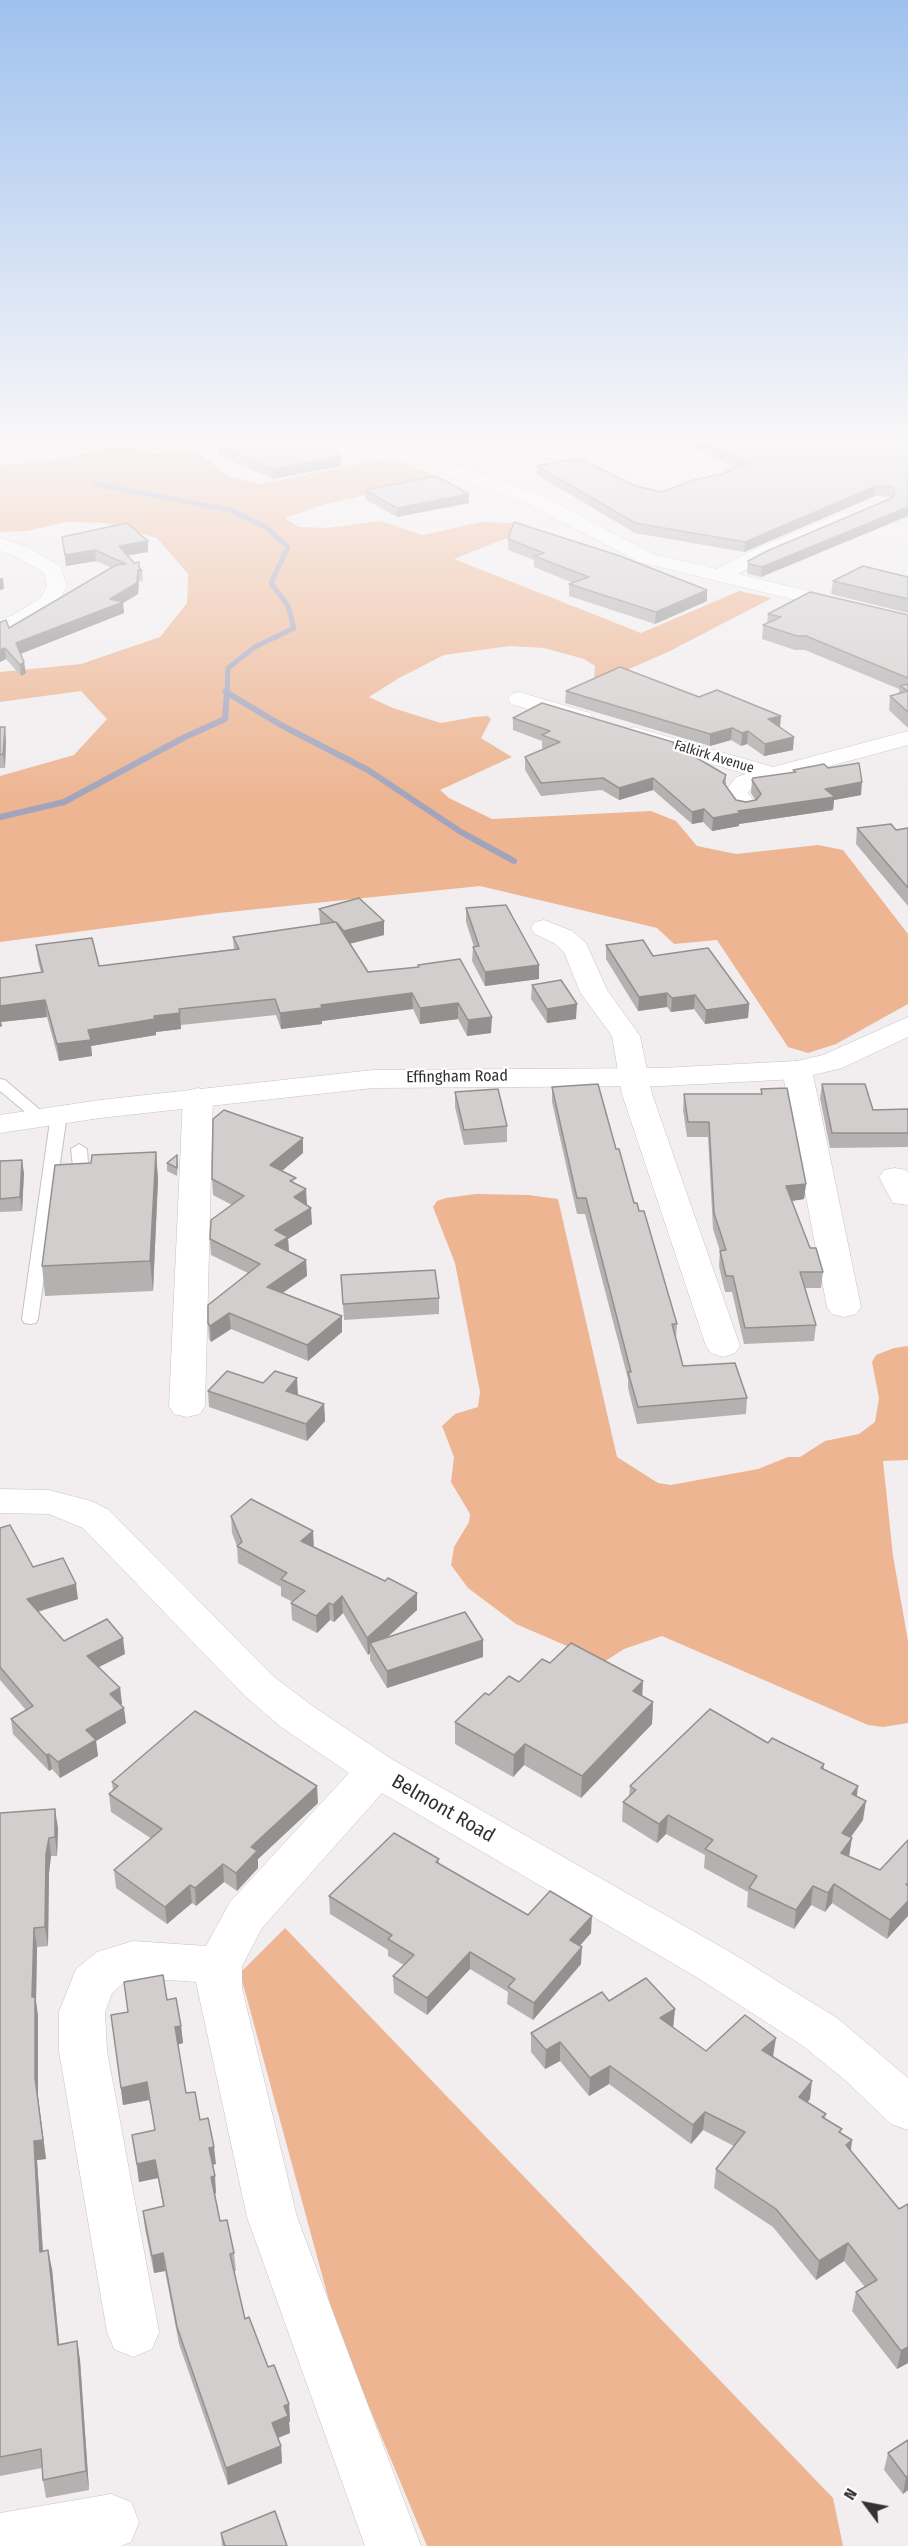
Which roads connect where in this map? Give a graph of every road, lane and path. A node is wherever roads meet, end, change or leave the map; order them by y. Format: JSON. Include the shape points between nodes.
{"nodes":[{"id":1,"x":39,"y":562,"type":"edge"},
{"id":2,"x":661,"y":562,"type":"edge"},
{"id":3,"x":745,"y":562,"type":"edge"},
{"id":4,"x":719,"y":576,"type":"junction"},
{"id":5,"x":908,"y":621,"type":"edge"},
{"id":6,"x":0,"y":625,"type":"edge"},
{"id":7,"x":519,"y":699,"type":"dead end"},
{"id":8,"x":908,"y":738,"type":"edge"},
{"id":9,"x":771,"y":774,"type":"junction"},
{"id":10,"x":746,"y":806,"type":"edge"},
{"id":11,"x":544,"y":928,"type":"dead end"},
{"id":12,"x":908,"y":1026,"type":"edge"},
{"id":13,"x":796,"y":1071,"type":"junction"},
{"id":14,"x":634,"y":1077,"type":"junction"},
{"id":15,"x":0,"y":1083,"type":"edge"},
{"id":16,"x":198,"y":1097,"type":"junction"},
{"id":17,"x":50,"y":1116,"type":"junction"},
{"id":18,"x":0,"y":1124,"type":"edge"},
{"id":19,"x":79,"y":1149,"type":"dead end"},
{"id":20,"x":88,"y":1170,"type":"edge"},
{"id":21,"x":844,"y":1307,"type":"dead end"},
{"id":22,"x":30,"y":1319,"type":"dead end"},
{"id":23,"x":723,"y":1346,"type":"dead end"},
{"id":24,"x":187,"y":1406,"type":"dead end"},
{"id":25,"x":0,"y":1501,"type":"edge"},
{"id":26,"x":378,"y":1771,"type":"junction"},
{"id":27,"x":219,"y":1966,"type":"junction"},
{"id":28,"x":908,"y":2109,"type":"edge"},
{"id":29,"x":133,"y":2332,"type":"dead end"},
{"id":30,"x":111,"y":2522,"type":"dead end"},
{"id":31,"x":0,"y":2541,"type":"edge"},
{"id":32,"x":393,"y":2546,"type":"edge"}],
"edges":[{"from":1,"to":6,"type":"street","via":[[53,570],[57,585],[50,601],[18,620]]},
{"from":2,"to":4,"type":"street"},
{"from":3,"to":4,"type":"street"},
{"from":4,"to":5,"type":"street"},
{"from":7,"to":9,"type":"street","name":"Falkirk Avenue"},
{"from":8,"to":9,"type":"street","name":"Falkirk Avenue"},
{"from":9,"to":10,"type":"street","name":"Falkirk Avenue","via":[[738,787],[736,793]]},
{"from":11,"to":14,"type":"street","via":[[576,949],[594,992],[626,1036]]},
{"from":12,"to":13,"type":"street","name":"Effingham Road","via":[[832,1062]]},
{"from":13,"to":14,"type":"street","name":"Effingham Road"},
{"from":13,"to":21,"type":"street"},
{"from":14,"to":16,"type":"street","name":"Effingham Road","via":[[373,1079]]},
{"from":14,"to":23,"type":"street"},
{"from":15,"to":17,"type":"lane"},
{"from":16,"to":17,"type":"street","name":"Effingham Road"},
{"from":16,"to":24,"type":"street"},
{"from":17,"to":18,"type":"street","name":"Effingham Road"},
{"from":17,"to":22,"type":"lane"},
{"from":19,"to":20,"type":"lane","via":[[81,1166]]},
{"from":25,"to":26,"type":"street","name":"Belmont Road","via":[[49,1502],[96,1519],[260,1686],[296,1716]]},
{"from":26,"to":27,"type":"street","via":[[246,1915]]},
{"from":26,"to":28,"type":"street","name":"Belmont Road","via":[[714,1965],[820,2032]]},
{"from":27,"to":29,"type":"street","via":[[169,1960],[133,1960],[113,1965],[92,1982],[82,2012],[83,2051]]},
{"from":27,"to":32,"type":"street","via":[[219,1988],[272,2217]]},
{"from":30,"to":31,"type":"street"}]}
